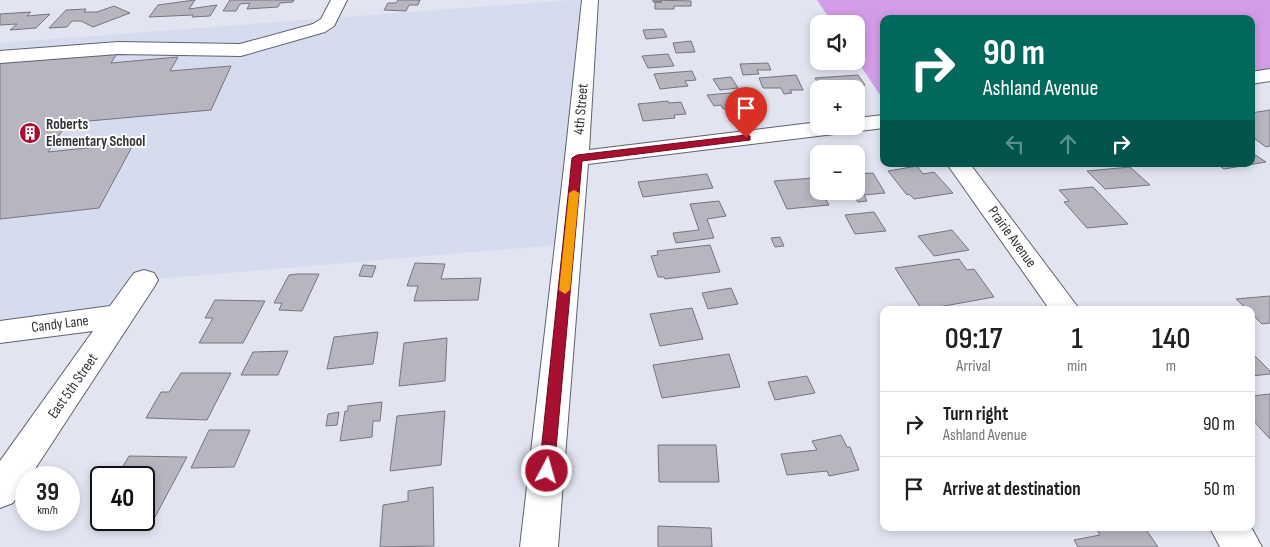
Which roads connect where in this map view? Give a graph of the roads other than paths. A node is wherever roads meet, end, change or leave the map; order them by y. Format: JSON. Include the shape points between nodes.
{"nodes":[{"id":1,"x":590,"y":0,"type":"edge"},
{"id":2,"x":336,"y":5,"type":"edge"},
{"id":3,"x":0,"y":57,"type":"edge"},
{"id":4,"x":1270,"y":75,"type":"edge"},
{"id":5,"x":1255,"y":77,"type":"edge"},
{"id":6,"x":880,"y":122,"type":"edge"},
{"id":7,"x":865,"y":124,"type":"edge"},
{"id":8,"x":810,"y":130,"type":"edge"},
{"id":9,"x":577,"y":158,"type":"junction"},
{"id":10,"x":960,"y":167,"type":"edge"},
{"id":11,"x":144,"y":280,"type":"dead end"},
{"id":12,"x":1063,"y":306,"type":"edge"},
{"id":13,"x":120,"y":316,"type":"junction"},
{"id":14,"x":0,"y":332,"type":"edge"},
{"id":15,"x":0,"y":491,"type":"edge"},
{"id":16,"x":1231,"y":531,"type":"edge"},
{"id":17,"x":539,"y":547,"type":"edge"},
{"id":18,"x":1243,"y":547,"type":"edge"}],
"edges":[{"from":1,"to":9,"type":"street","name":"4th Street"},
{"from":2,"to":3,"type":"street","via":[[328,22],[319,28],[241,50],[118,48]]},
{"from":4,"to":5,"type":"street"},
{"from":6,"to":7,"type":"street"},
{"from":8,"to":9,"type":"street"},
{"from":9,"to":17,"type":"street","name":"4th Street"},
{"from":10,"to":12,"type":"street","name":"Prairie Avenue"},
{"from":11,"to":13,"type":"street","name":"East 5th Street"},
{"from":13,"to":14,"type":"street","name":"Candy Lane"},
{"from":13,"to":15,"type":"street","name":"East 5th Street"},
{"from":16,"to":18,"type":"street"}]}
